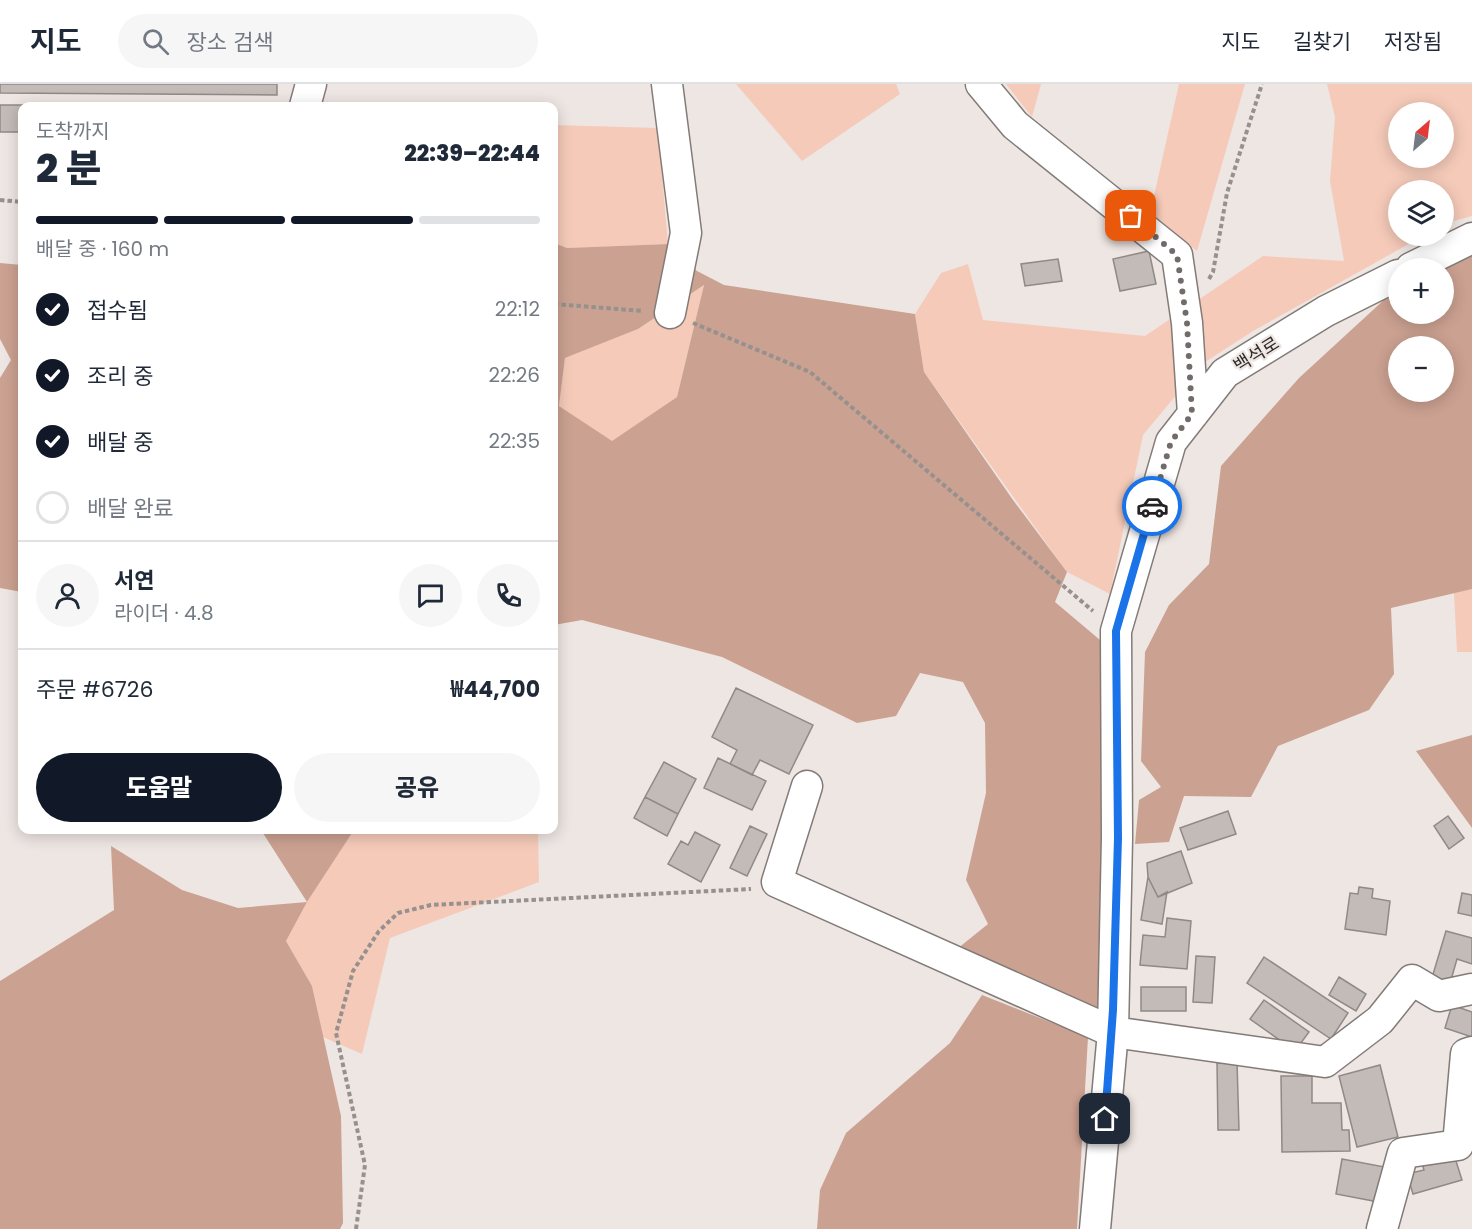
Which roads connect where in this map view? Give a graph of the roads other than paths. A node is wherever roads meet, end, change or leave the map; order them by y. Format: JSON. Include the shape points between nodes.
{"nodes":[{"id":1,"x":311,"y":84,"type":"edge"},
{"id":2,"x":667,"y":84,"type":"edge"},
{"id":3,"x":981,"y":84,"type":"edge"},
{"id":4,"x":306,"y":102,"type":"edge"},
{"id":5,"x":1472,"y":238,"type":"edge"},
{"id":6,"x":1431,"y":258,"type":"edge"},
{"id":7,"x":1388,"y":280,"type":"edge"},
{"id":8,"x":670,"y":313,"type":"road end"},
{"id":9,"x":1192,"y":414,"type":"junction"},
{"id":10,"x":807,"y":786,"type":"dead end"},
{"id":11,"x":1472,"y":989,"type":"edge"},
{"id":12,"x":1113,"y":1032,"type":"junction"},
{"id":13,"x":1472,"y":1052,"type":"edge"},
{"id":14,"x":1095,"y":1229,"type":"edge"},
{"id":15,"x":1382,"y":1229,"type":"edge"}],
"edges":[{"from":1,"to":4,"type":"street"},
{"from":2,"to":8,"type":"street","via":[[686,233]]},
{"from":3,"to":9,"type":"street","via":[[1015,125],[1177,255],[1187,323]]},
{"from":5,"to":6,"type":"street"},
{"from":7,"to":9,"type":"street","name":"백석로","via":[[1326,311],[1225,373]]},
{"from":9,"to":12,"type":"street","name":"백석로","via":[[1171,442],[1116,631],[1118,838]]},
{"from":10,"to":12,"type":"street","via":[[777,882]]},
{"from":11,"to":12,"type":"street","via":[[1439,996],[1412,981],[1380,1020],[1325,1062]]},
{"from":12,"to":14,"type":"street","name":"백석로"},
{"from":13,"to":15,"type":"street","via":[[1466,1054],[1458,1145],[1403,1153]]}]}
